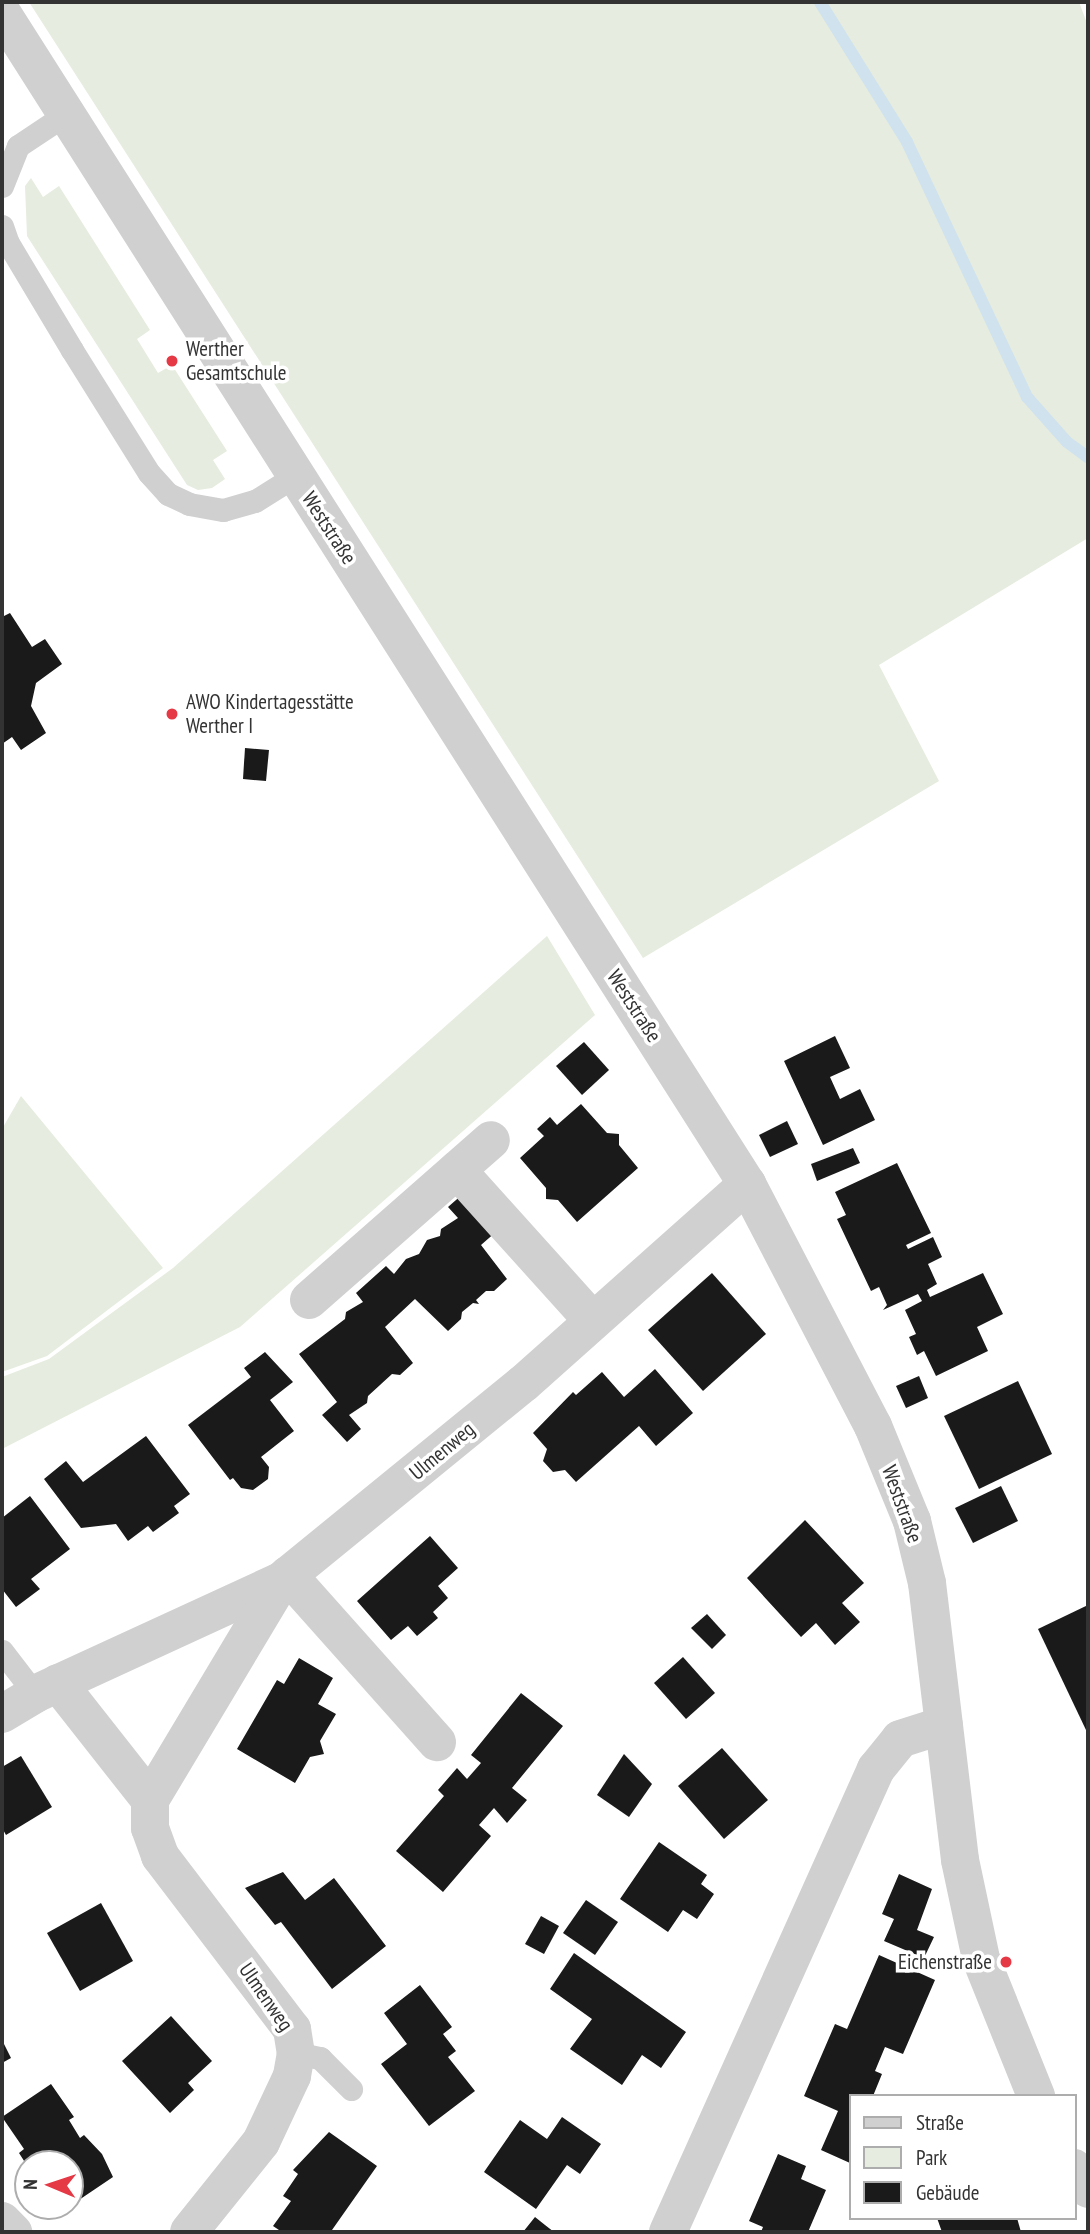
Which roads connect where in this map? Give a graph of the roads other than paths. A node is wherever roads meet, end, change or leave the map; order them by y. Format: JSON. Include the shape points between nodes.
{"nodes":[{"id":1,"x":2,"y":13,"type":"edge"},
{"id":2,"x":66,"y":114,"type":"junction"},
{"id":3,"x":2,"y":186,"type":"edge"},
{"id":4,"x":2,"y":226,"type":"edge"},
{"id":5,"x":295,"y":476,"type":"junction"},
{"id":6,"x":491,"y":1140,"type":"dead end"},
{"id":7,"x":457,"y":1170,"type":"junction"},
{"id":8,"x":747,"y":1184,"type":"junction"},
{"id":9,"x":309,"y":1300,"type":"dead end"},
{"id":10,"x":592,"y":1320,"type":"junction"},
{"id":11,"x":284,"y":1578,"type":"junction"},
{"id":12,"x":2,"y":1651,"type":"edge"},
{"id":13,"x":47,"y":1688,"type":"junction"},
{"id":14,"x":2,"y":1714,"type":"edge"},
{"id":15,"x":944,"y":1725,"type":"junction"},
{"id":16,"x":437,"y":1742,"type":"dead end"},
{"id":17,"x":150,"y":1800,"type":"junction"},
{"id":18,"x":296,"y":2053,"type":"junction"},
{"id":19,"x":351,"y":2089,"type":"dead end"},
{"id":20,"x":1035,"y":2094,"type":"edge"},
{"id":21,"x":1076,"y":2171,"type":"edge"},
{"id":22,"x":1088,"y":2189,"type":"edge"},
{"id":23,"x":2,"y":2221,"type":"edge"},
{"id":24,"x":13,"y":2232,"type":"edge"},
{"id":25,"x":189,"y":2232,"type":"edge"},
{"id":26,"x":668,"y":2232,"type":"edge"}],
"edges":[{"from":1,"to":2,"type":"street","name":"Weststraße"},
{"from":2,"to":3,"type":"lane","via":[[18,146]]},
{"from":2,"to":5,"type":"street","name":"Weststraße"},
{"from":4,"to":5,"type":"lane","via":[[72,349],[149,473],[168,494],[189,504],[223,510],[255,501]]},
{"from":5,"to":8,"type":"street","name":"Weststraße"},
{"from":6,"to":7,"type":"street"},
{"from":7,"to":9,"type":"street"},
{"from":7,"to":10,"type":"street"},
{"from":8,"to":10,"type":"street","name":"Ulmenweg"},
{"from":8,"to":15,"type":"street","name":"Weststraße","via":[[873,1426],[912,1521],[927,1583]]},
{"from":10,"to":11,"type":"street","name":"Ulmenweg","via":[[514,1391]]},
{"from":11,"to":13,"type":"street","name":"Ulmenweg"},
{"from":11,"to":16,"type":"street"},
{"from":11,"to":17,"type":"street","name":"Ulmenweg"},
{"from":12,"to":13,"type":"lane"},
{"from":13,"to":14,"type":"street","name":"Ulmenweg"},
{"from":13,"to":17,"type":"street"},
{"from":15,"to":20,"type":"street","name":"Weststraße","via":[[960,1860],[981,1959]]},
{"from":15,"to":26,"type":"street","via":[[900,1739],[876,1769]]},
{"from":17,"to":18,"type":"street","name":"Ulmenweg","via":[[150,1828],[160,1856],[292,2029]]},
{"from":18,"to":19,"type":"lane","via":[[320,2058]]},
{"from":18,"to":25,"type":"street","name":"Ulmenweg","via":[[292,2076],[261,2142]]},
{"from":21,"to":22,"type":"street"},
{"from":23,"to":24,"type":"street"}]}
